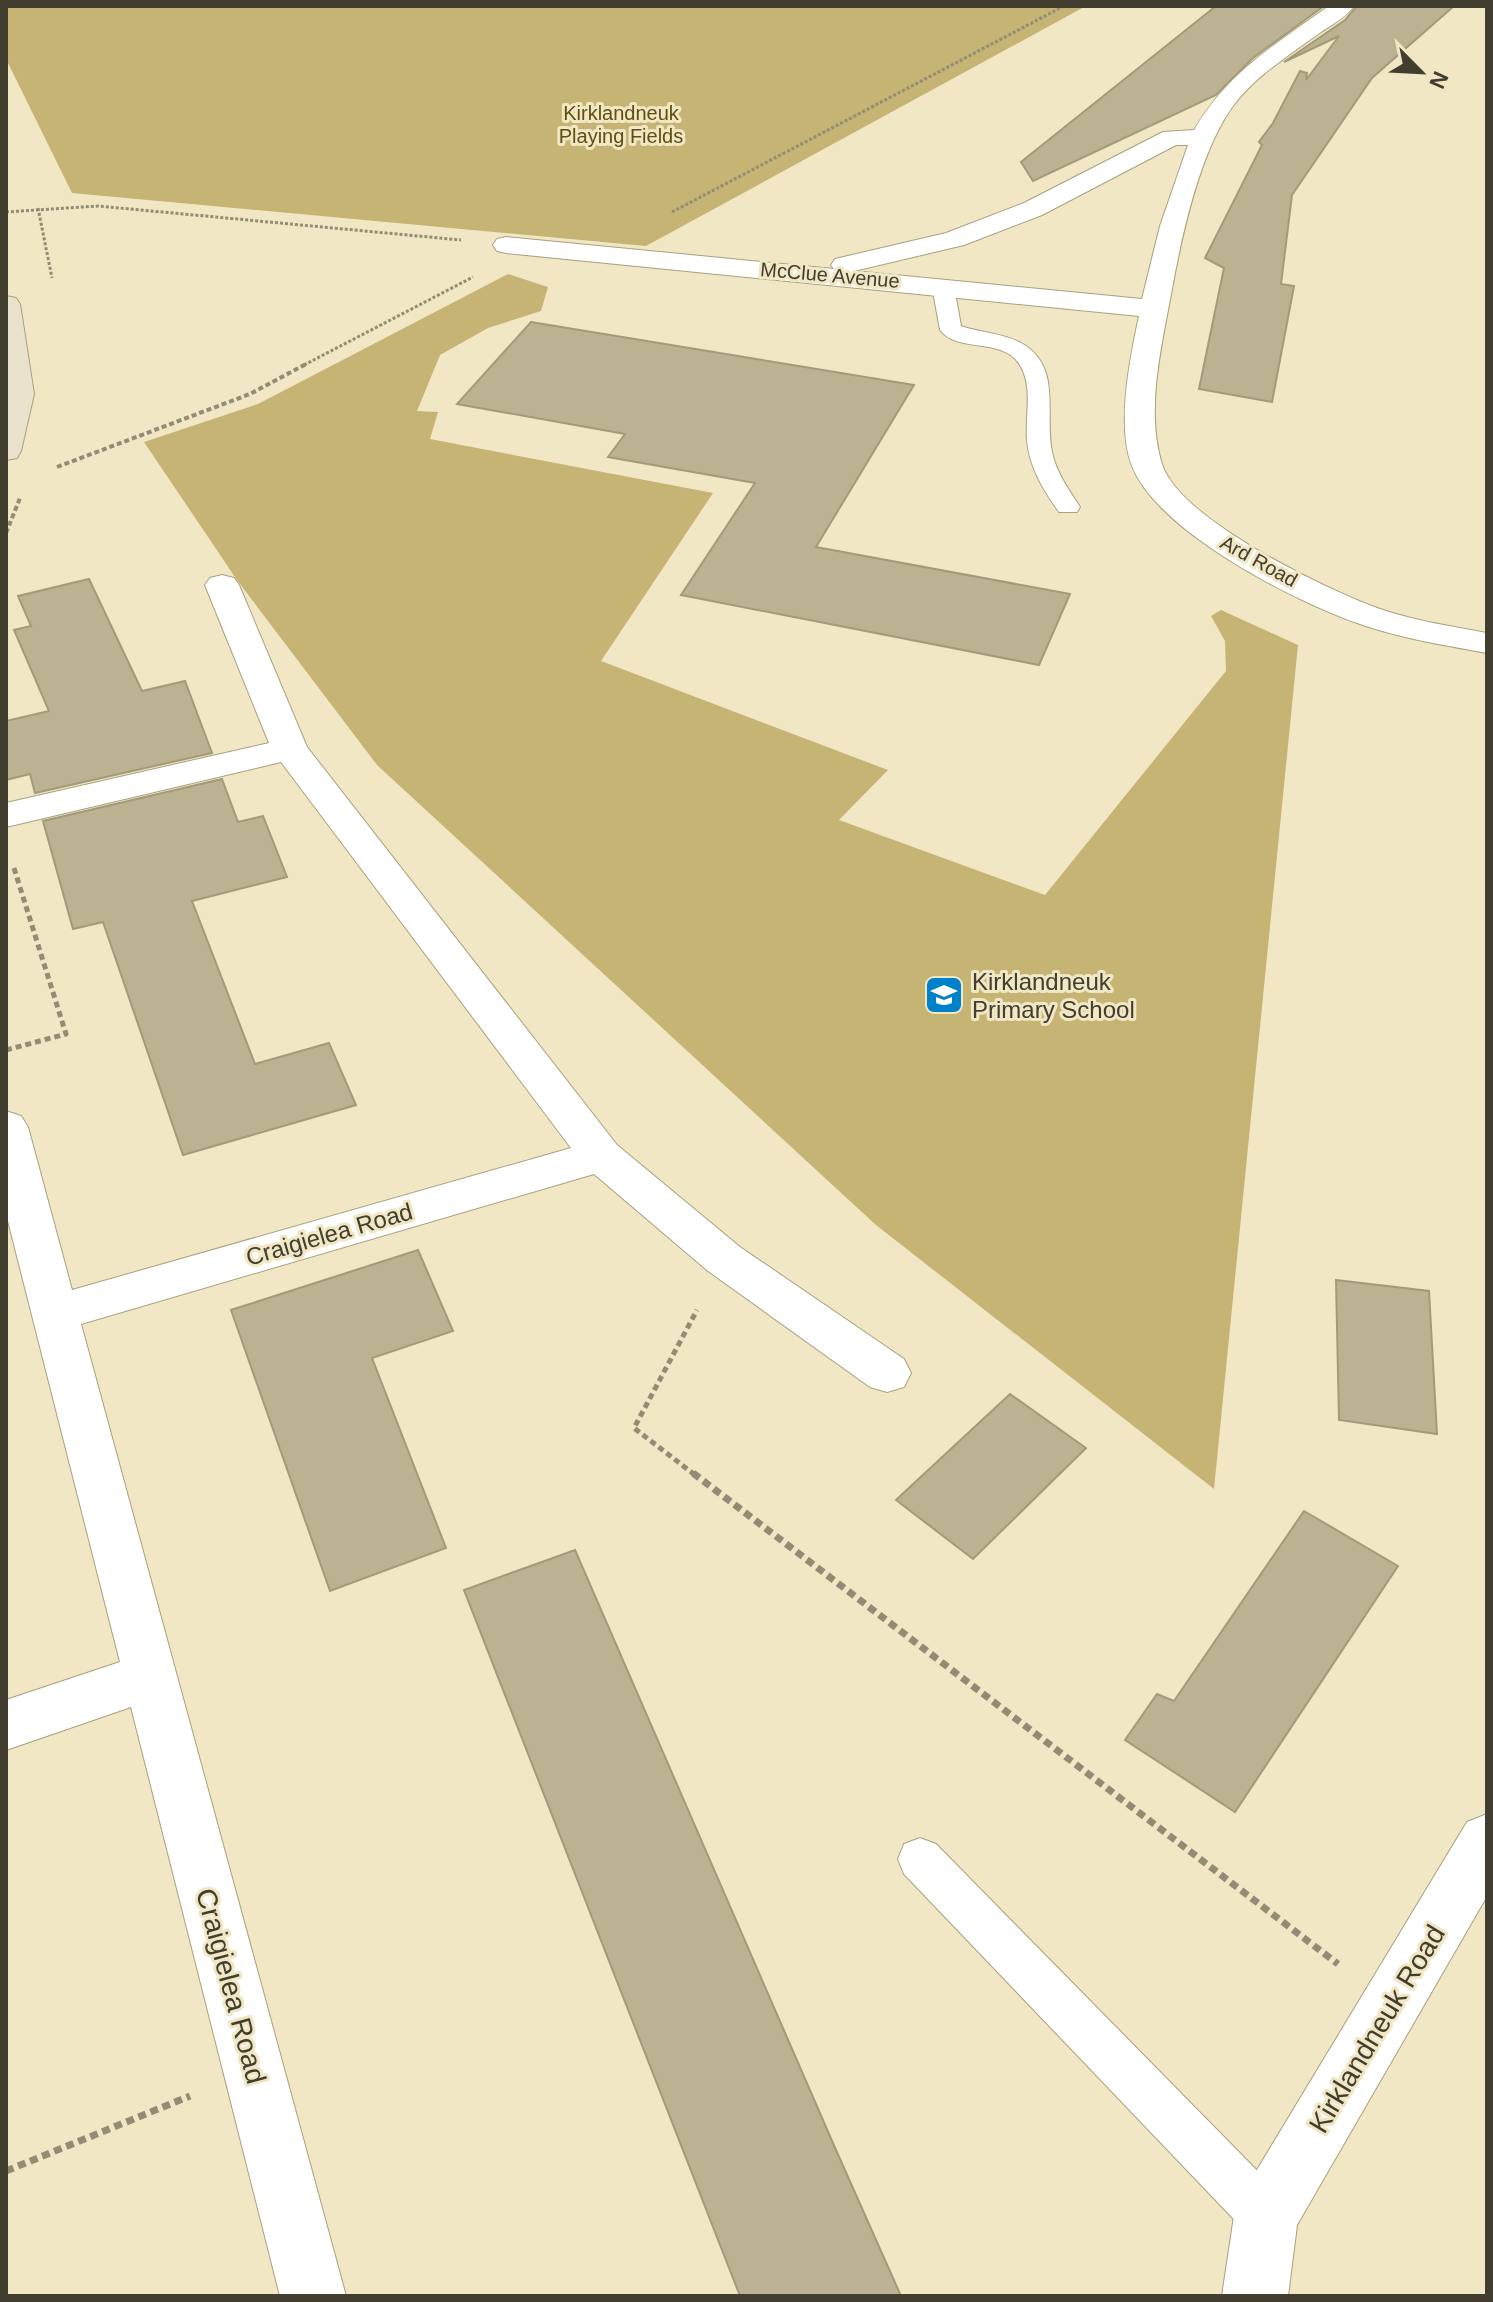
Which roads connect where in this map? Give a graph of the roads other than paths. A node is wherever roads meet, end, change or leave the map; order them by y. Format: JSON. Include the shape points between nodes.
{"nodes":[{"id":1,"x":1343,"y":6,"type":"edge"},
{"id":2,"x":1200,"y":138,"type":"junction"},
{"id":3,"x":518,"y":246,"type":"road end"},
{"id":4,"x":808,"y":273,"type":"junction"},
{"id":5,"x":943,"y":286,"type":"junction"},
{"id":6,"x":6,"y":304,"type":"edge"},
{"id":7,"x":1154,"y":309,"type":"junction"},
{"id":8,"x":6,"y":451,"type":"edge"},
{"id":9,"x":1068,"y":507,"type":"dead end"},
{"id":10,"x":222,"y":585,"type":"dead end"},
{"id":11,"x":1487,"y":643,"type":"edge"},
{"id":12,"x":290,"y":749,"type":"junction"},
{"id":13,"x":6,"y":815,"type":"edge"},
{"id":14,"x":6,"y":1127,"type":"edge"},
{"id":15,"x":601,"y":1156,"type":"junction"},
{"id":16,"x":56,"y":1313,"type":"junction"},
{"id":17,"x":887,"y":1373,"type":"dead end"},
{"id":18,"x":150,"y":1676,"type":"junction"},
{"id":19,"x":6,"y":1725,"type":"edge"},
{"id":20,"x":1487,"y":1841,"type":"edge"},
{"id":21,"x":920,"y":1859,"type":"dead end"},
{"id":22,"x":1266,"y":2216,"type":"junction"},
{"id":23,"x":313,"y":2296,"type":"edge"},
{"id":24,"x":1255,"y":2296,"type":"edge"}],
"edges":[{"from":1,"to":2,"type":"street","name":"Ard Road","via":[[1239,86]]},
{"from":2,"to":4,"type":"street","via":[[1172,137],[1033,209],[955,239]]},
{"from":2,"to":7,"type":"street","name":"Ard Road","via":[[1174,219]]},
{"from":3,"to":4,"type":"street","name":"McClue Avenue"},
{"from":4,"to":5,"type":"street","name":"McClue Avenue"},
{"from":5,"to":7,"type":"street","name":"McClue Avenue"},
{"from":5,"to":9,"type":"lane","via":[[951,330],[1017,350],[1037,372],[1040,452],[1049,480]]},
{"from":6,"to":8,"type":"street","via":[[19,394]]},
{"from":7,"to":11,"type":"street","name":"Ard Road","via":[[1139,417],[1148,467],[1165,491],[1244,558],[1371,617]]},
{"from":10,"to":12,"type":"street"},
{"from":12,"to":13,"type":"street"},
{"from":12,"to":15,"type":"street"},
{"from":14,"to":16,"type":"street","name":"Craigielea Road"},
{"from":15,"to":16,"type":"street","name":"Craigielea Road"},
{"from":15,"to":17,"type":"street","via":[[724,1259]]},
{"from":16,"to":18,"type":"street","name":"Craigielea Road"},
{"from":18,"to":19,"type":"street"},
{"from":18,"to":23,"type":"street","name":"Craigielea Road"},
{"from":20,"to":22,"type":"street","name":"Kirklandneuk Road"},
{"from":21,"to":22,"type":"lane"},
{"from":22,"to":24,"type":"street"}]}
